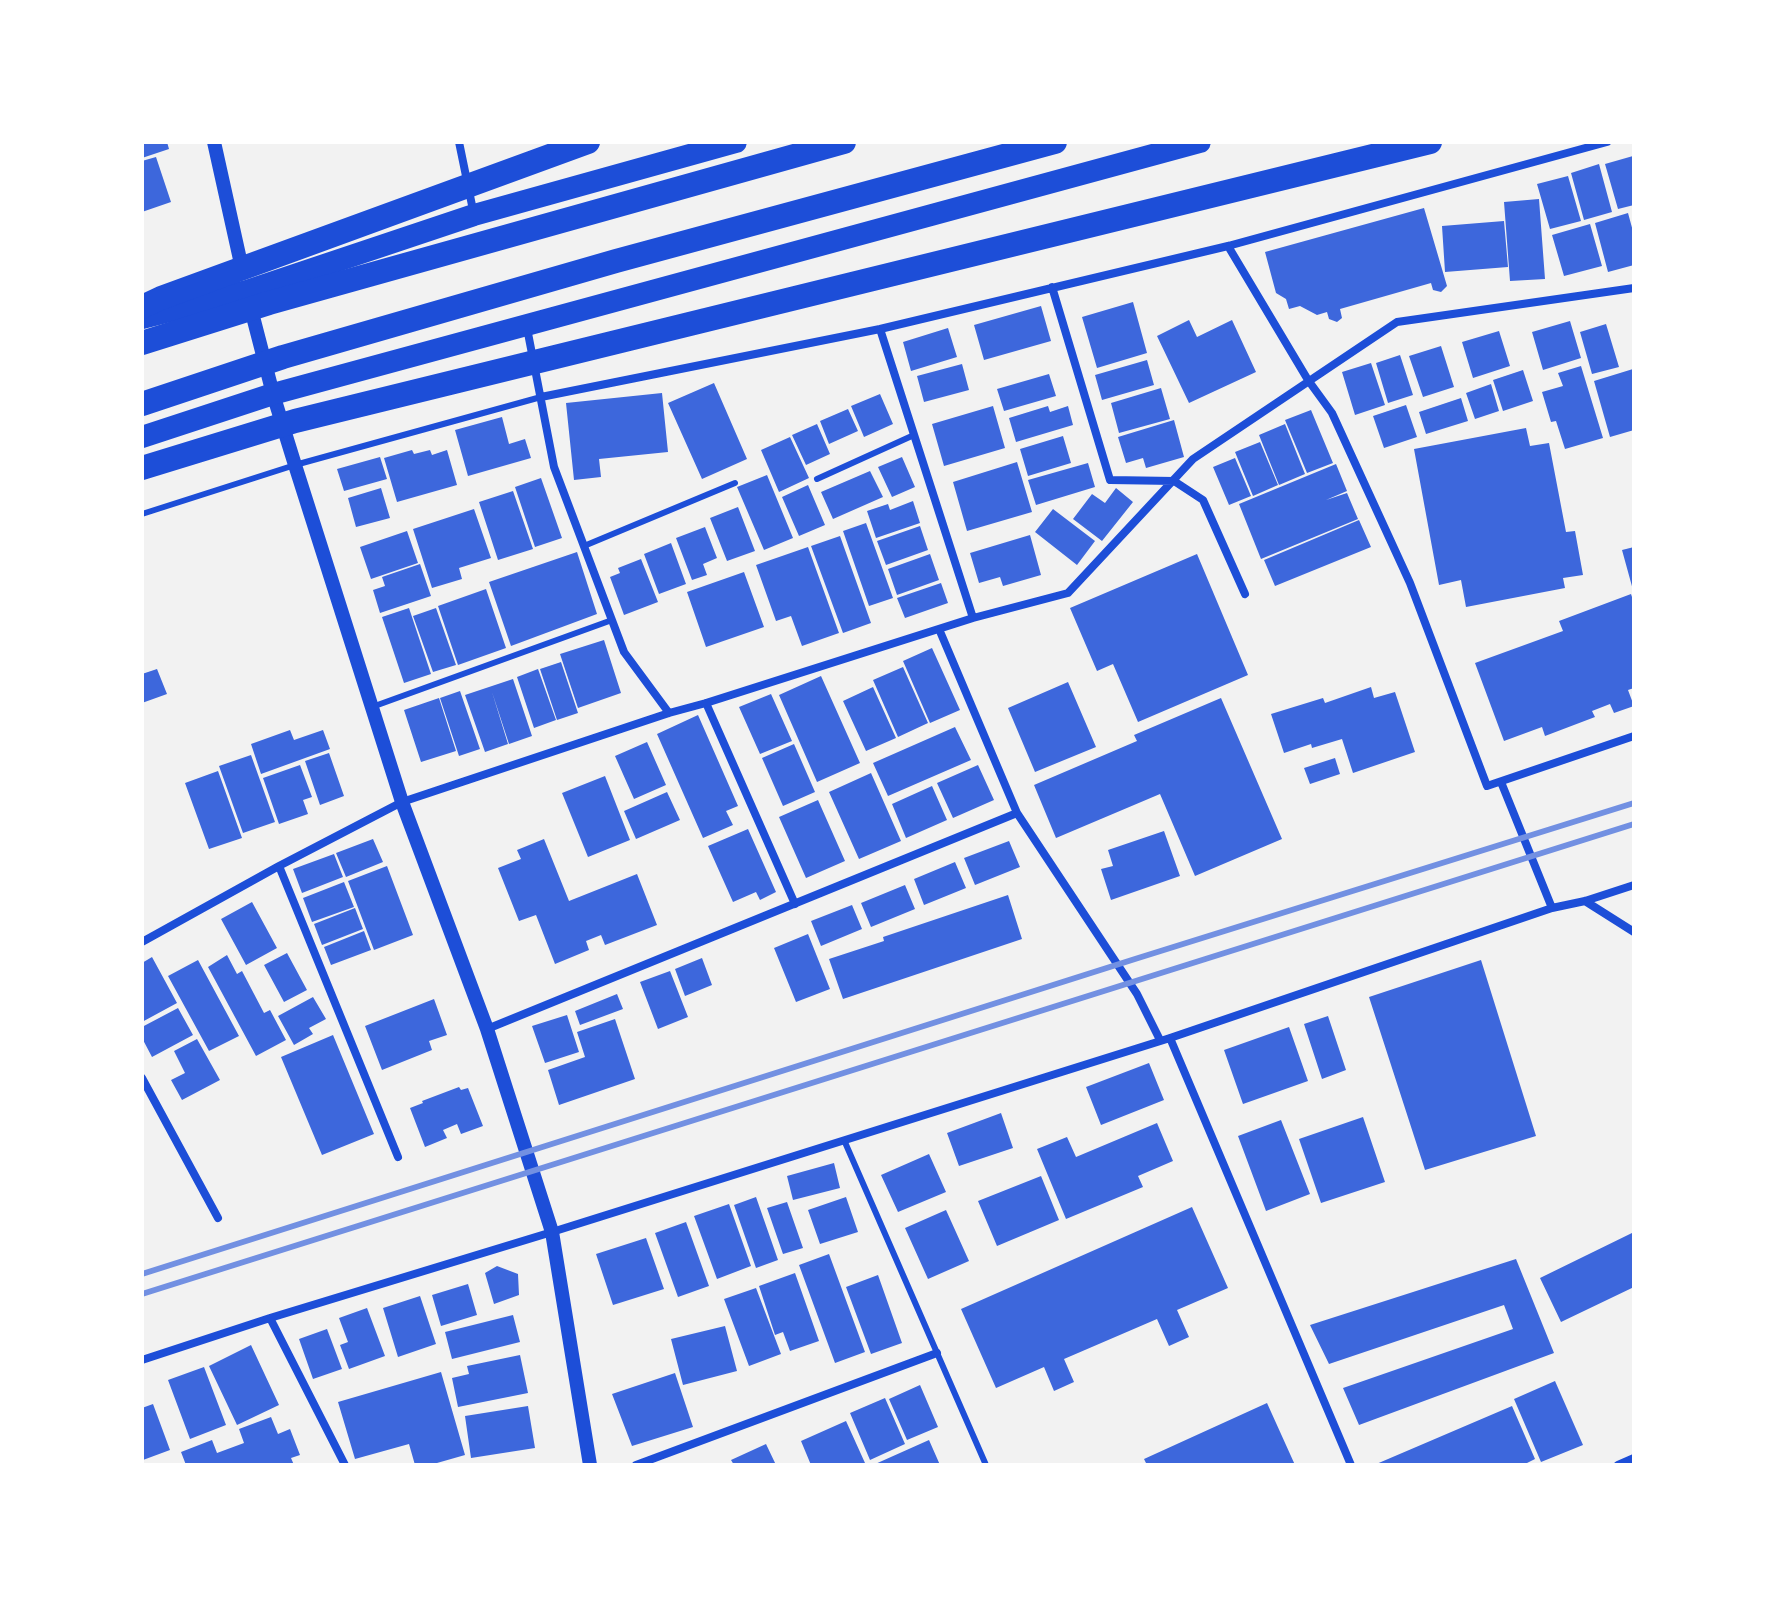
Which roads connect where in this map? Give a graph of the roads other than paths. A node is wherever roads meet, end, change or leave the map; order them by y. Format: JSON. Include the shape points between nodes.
{"nodes":[{"id":1,"x":214,"y":142,"type":"edge"},
{"id":2,"x":459,"y":142,"type":"edge"},
{"id":3,"x":588,"y":142,"type":"edge"},
{"id":4,"x":736,"y":142,"type":"edge"},
{"id":5,"x":844,"y":142,"type":"edge"},
{"id":6,"x":1055,"y":142,"type":"edge"},
{"id":7,"x":1200,"y":142,"type":"edge"},
{"id":8,"x":1430,"y":142,"type":"edge"},
{"id":9,"x":1607,"y":142,"type":"edge"},
{"id":10,"x":474,"y":215,"type":"junction"},
{"id":11,"x":1228,"y":246,"type":"junction"},
{"id":12,"x":1052,"y":287,"type":"junction"},
{"id":13,"x":1634,"y":288,"type":"edge"},
{"id":14,"x":247,"y":291,"type":"junction"},
{"id":15,"x":142,"y":307,"type":"edge"},
{"id":16,"x":142,"y":318,"type":"edge"},
{"id":17,"x":527,"y":325,"type":"junction"},
{"id":18,"x":880,"y":329,"type":"junction"},
{"id":19,"x":142,"y":343,"type":"edge"},
{"id":20,"x":1308,"y":380,"type":"junction"},
{"id":21,"x":273,"y":394,"type":"junction"},
{"id":22,"x":541,"y":397,"type":"junction"},
{"id":23,"x":142,"y":404,"type":"edge"},
{"id":24,"x":914,"y":435,"type":"junction"},
{"id":25,"x":142,"y":437,"type":"edge"},
{"id":26,"x":295,"y":465,"type":"junction"},
{"id":27,"x":142,"y":468,"type":"edge"},
{"id":28,"x":817,"y":479,"type":"dead end"},
{"id":29,"x":1174,"y":481,"type":"junction"},
{"id":30,"x":735,"y":483,"type":"dead end"},
{"id":31,"x":142,"y":514,"type":"edge"},
{"id":32,"x":584,"y":546,"type":"junction"},
{"id":33,"x":1245,"y":594,"type":"dead end"},
{"id":34,"x":973,"y":618,"type":"junction"},
{"id":35,"x":612,"y":620,"type":"junction"},
{"id":36,"x":939,"y":629,"type":"junction"},
{"id":37,"x":706,"y":703,"type":"junction"},
{"id":38,"x":372,"y":707,"type":"junction"},
{"id":39,"x":669,"y":713,"type":"junction"},
{"id":40,"x":1634,"y":736,"type":"edge"},
{"id":41,"x":1501,"y":782,"type":"junction"},
{"id":42,"x":402,"y":802,"type":"junction"},
{"id":43,"x":1017,"y":813,"type":"junction"},
{"id":44,"x":279,"y":866,"type":"junction"},
{"id":45,"x":1634,"y":885,"type":"edge"},
{"id":46,"x":1585,"y":901,"type":"junction"},
{"id":47,"x":795,"y":904,"type":"junction"},
{"id":48,"x":1552,"y":908,"type":"junction"},
{"id":49,"x":1634,"y":932,"type":"edge"},
{"id":50,"x":142,"y":942,"type":"edge"},
{"id":51,"x":487,"y":1029,"type":"junction"},
{"id":52,"x":1170,"y":1038,"type":"junction"},
{"id":53,"x":1160,"y":1040,"type":"junction"},
{"id":54,"x":142,"y":1078,"type":"edge"},
{"id":55,"x":844,"y":1140,"type":"junction"},
{"id":56,"x":398,"y":1157,"type":"dead end"},
{"id":57,"x":218,"y":1218,"type":"dead end"},
{"id":58,"x":552,"y":1232,"type":"junction"},
{"id":59,"x":270,"y":1318,"type":"junction"},
{"id":60,"x":937,"y":1353,"type":"junction"},
{"id":61,"x":142,"y":1360,"type":"edge"},
{"id":62,"x":1634,"y":1458,"type":"edge"},
{"id":63,"x":345,"y":1465,"type":"edge"},
{"id":64,"x":590,"y":1465,"type":"edge"},
{"id":65,"x":636,"y":1465,"type":"edge"},
{"id":66,"x":986,"y":1465,"type":"edge"},
{"id":67,"x":1351,"y":1465,"type":"edge"},
{"id":68,"x":1618,"y":1465,"type":"edge"}],
"edges":[{"from":1,"to":14,"type":"street"},
{"from":2,"to":10,"type":"street"},
{"from":3,"to":15,"type":"highway"},
{"from":4,"to":10,"type":"highway"},
{"from":5,"to":19,"type":"highway"},
{"from":6,"to":23,"type":"highway","via":[[616,261],[313,348]]},
{"from":7,"to":17,"type":"highway"},
{"from":8,"to":27,"type":"highway","via":[[295,421]]},
{"from":9,"to":11,"type":"street"},
{"from":10,"to":14,"type":"highway"},
{"from":11,"to":12,"type":"street"},
{"from":11,"to":20,"type":"street"},
{"from":12,"to":18,"type":"street"},
{"from":12,"to":29,"type":"street","via":[[1110,480]]},
{"from":13,"to":20,"type":"street","via":[[1397,322]]},
{"from":14,"to":16,"type":"highway"},
{"from":14,"to":21,"type":"street"},
{"from":17,"to":21,"type":"highway"},
{"from":17,"to":22,"type":"street"},
{"from":18,"to":22,"type":"street"},
{"from":18,"to":24,"type":"street"},
{"from":20,"to":29,"type":"street","via":[[1193,459]]},
{"from":20,"to":41,"type":"street","via":[[1332,413],[1410,583],[1487,786]]},
{"from":21,"to":25,"type":"highway"},
{"from":21,"to":26,"type":"street"},
{"from":22,"to":26,"type":"lane"},
{"from":22,"to":32,"type":"street","via":[[554,467]]},
{"from":24,"to":28,"type":"lane"},
{"from":24,"to":34,"type":"street"},
{"from":26,"to":31,"type":"lane"},
{"from":26,"to":38,"type":"street"},
{"from":29,"to":33,"type":"street","via":[[1203,500]]},
{"from":29,"to":34,"type":"street","via":[[1068,593]]},
{"from":30,"to":32,"type":"lane"},
{"from":32,"to":35,"type":"street"},
{"from":34,"to":36,"type":"street"},
{"from":35,"to":38,"type":"lane"},
{"from":35,"to":39,"type":"street","via":[[624,652]]},
{"from":36,"to":37,"type":"street"},
{"from":36,"to":43,"type":"street"},
{"from":37,"to":39,"type":"street"},
{"from":37,"to":47,"type":"street"},
{"from":38,"to":42,"type":"street"},
{"from":39,"to":42,"type":"street"},
{"from":40,"to":41,"type":"street"},
{"from":41,"to":48,"type":"street"},
{"from":42,"to":44,"type":"street"},
{"from":42,"to":51,"type":"street"},
{"from":43,"to":47,"type":"street"},
{"from":43,"to":53,"type":"street","via":[[1137,994]]},
{"from":44,"to":50,"type":"street"},
{"from":44,"to":56,"type":"street"},
{"from":45,"to":46,"type":"street"},
{"from":46,"to":48,"type":"street"},
{"from":46,"to":49,"type":"street"},
{"from":47,"to":51,"type":"street"},
{"from":48,"to":52,"type":"street"},
{"from":51,"to":58,"type":"street"},
{"from":52,"to":53,"type":"street"},
{"from":52,"to":67,"type":"street"},
{"from":53,"to":55,"type":"street"},
{"from":54,"to":57,"type":"street"},
{"from":55,"to":58,"type":"street"},
{"from":55,"to":60,"type":"lane"},
{"from":58,"to":59,"type":"street"},
{"from":58,"to":64,"type":"street"},
{"from":59,"to":61,"type":"street"},
{"from":59,"to":63,"type":"street"},
{"from":60,"to":65,"type":"street"},
{"from":60,"to":66,"type":"lane"},
{"from":62,"to":68,"type":"street"}]}
